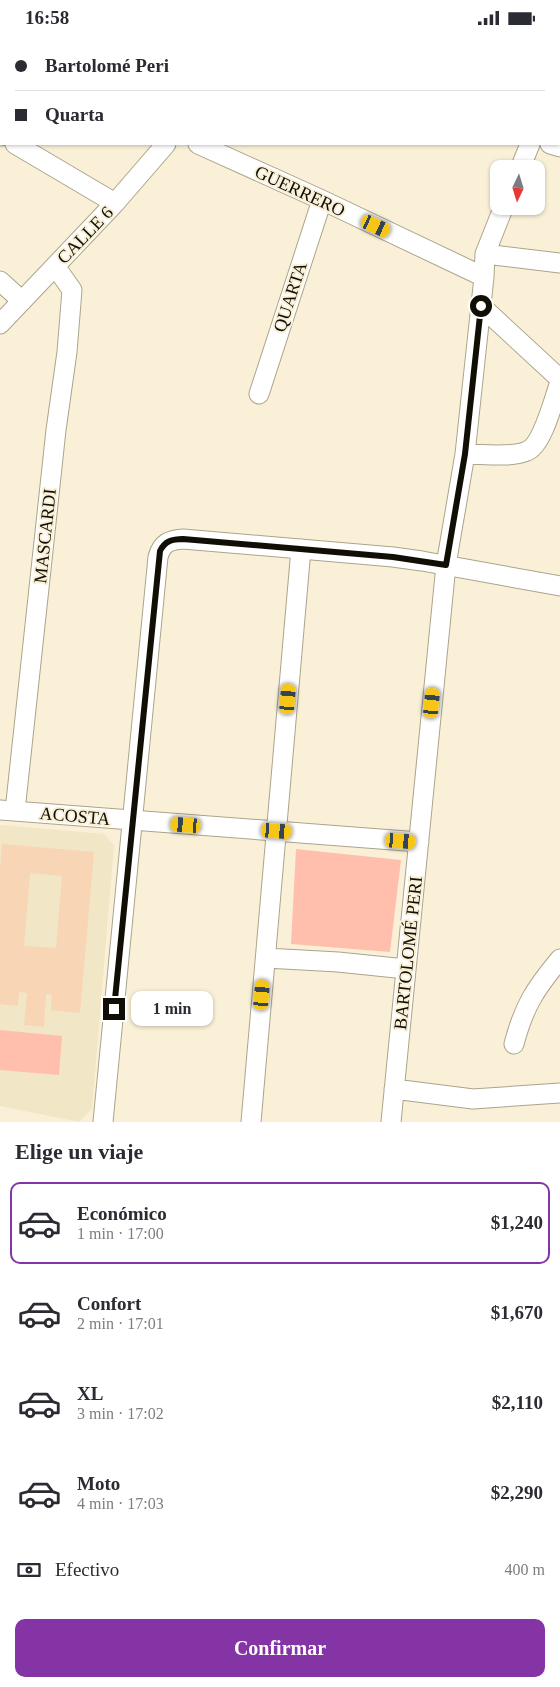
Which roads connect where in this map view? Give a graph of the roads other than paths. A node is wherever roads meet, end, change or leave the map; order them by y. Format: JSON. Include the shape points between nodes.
{"nodes":[{"id":1,"x":17,"y":145,"type":"edge"},
{"id":2,"x":165,"y":145,"type":"edge"},
{"id":3,"x":200,"y":145,"type":"edge"},
{"id":4,"x":530,"y":145,"type":"edge"},
{"id":5,"x":524,"y":160,"type":"edge"},
{"id":6,"x":322,"y":200,"type":"junction"},
{"id":7,"x":115,"y":203,"type":"junction"},
{"id":8,"x":500,"y":215,"type":"edge"},
{"id":9,"x":485,"y":254,"type":"junction"},
{"id":10,"x":560,"y":263,"type":"edge"},
{"id":11,"x":55,"y":266,"type":"junction"},
{"id":12,"x":484,"y":277,"type":"junction"},
{"id":13,"x":0,"y":281,"type":"edge"},
{"id":14,"x":22,"y":301,"type":"junction"},
{"id":15,"x":481,"y":306,"type":"junction"},
{"id":16,"x":0,"y":324,"type":"edge"},
{"id":17,"x":560,"y":380,"type":"edge"},
{"id":18,"x":258,"y":394,"type":"dead end"},
{"id":19,"x":465,"y":454,"type":"junction"},
{"id":20,"x":301,"y":549,"type":"junction"},
{"id":21,"x":446,"y":565,"type":"junction"},
{"id":22,"x":560,"y":586,"type":"edge"},
{"id":23,"x":8,"y":810,"type":"edge"},
{"id":24,"x":132,"y":821,"type":"junction"},
{"id":25,"x":277,"y":831,"type":"junction"},
{"id":26,"x":419,"y":842,"type":"junction"},
{"id":27,"x":266,"y":958,"type":"junction"},
{"id":28,"x":560,"y":959,"type":"edge"},
{"id":29,"x":406,"y":969,"type":"junction"},
{"id":30,"x":514,"y":1044,"type":"dead end"},
{"id":31,"x":394,"y":1089,"type":"junction"},
{"id":32,"x":560,"y":1093,"type":"edge"},
{"id":33,"x":103,"y":1122,"type":"edge"},
{"id":34,"x":251,"y":1122,"type":"edge"},
{"id":35,"x":391,"y":1122,"type":"edge"}],
"edges":[{"from":1,"to":7,"type":"street"},
{"from":2,"to":7,"type":"street","name":"CALLE 6"},
{"from":3,"to":6,"type":"street","name":"GUERRERO"},
{"from":4,"to":5,"type":"street"},
{"from":6,"to":12,"type":"street","name":"GUERRERO"},
{"from":6,"to":18,"type":"street","name":"QUARTA"},
{"from":7,"to":11,"type":"street","name":"CALLE 6"},
{"from":8,"to":9,"type":"street","name":"BARTOLOMÉ PERI"},
{"from":9,"to":10,"type":"street"},
{"from":9,"to":12,"type":"street","name":"BARTOLOMÉ PERI"},
{"from":11,"to":14,"type":"street","name":"CALLE 6"},
{"from":11,"to":23,"type":"street","name":"MASCARDI","via":[[72,290],[67,352]]},
{"from":12,"to":15,"type":"street","name":"BARTOLOMÉ PERI"},
{"from":13,"to":14,"type":"street"},
{"from":14,"to":16,"type":"street","name":"CALLE 6"},
{"from":15,"to":17,"type":"street"},
{"from":15,"to":19,"type":"street","name":"BARTOLOMÉ PERI"},
{"from":17,"to":19,"type":"street","via":[[539,440],[529,451]]},
{"from":19,"to":21,"type":"street","name":"BARTOLOMÉ PERI"},
{"from":20,"to":21,"type":"street"},
{"from":20,"to":24,"type":"street","via":[[183,539],[174,539],[162,546],[158,557]]},
{"from":20,"to":25,"type":"street"},
{"from":21,"to":22,"type":"street"},
{"from":21,"to":26,"type":"street","name":"BARTOLOMÉ PERI"},
{"from":23,"to":24,"type":"street","name":"ACOSTA"},
{"from":24,"to":25,"type":"street","name":"ACOSTA"},
{"from":24,"to":33,"type":"street"},
{"from":25,"to":26,"type":"street","name":"ACOSTA"},
{"from":25,"to":27,"type":"street"},
{"from":26,"to":29,"type":"street","name":"BARTOLOMÉ PERI"},
{"from":27,"to":29,"type":"street"},
{"from":27,"to":34,"type":"street"},
{"from":28,"to":30,"type":"street","via":[[529,1000]]},
{"from":29,"to":31,"type":"street","name":"BARTOLOMÉ PERI"},
{"from":31,"to":32,"type":"street","via":[[472,1099]]},
{"from":31,"to":35,"type":"street","name":"BARTOLOMÉ PERI"}]}
